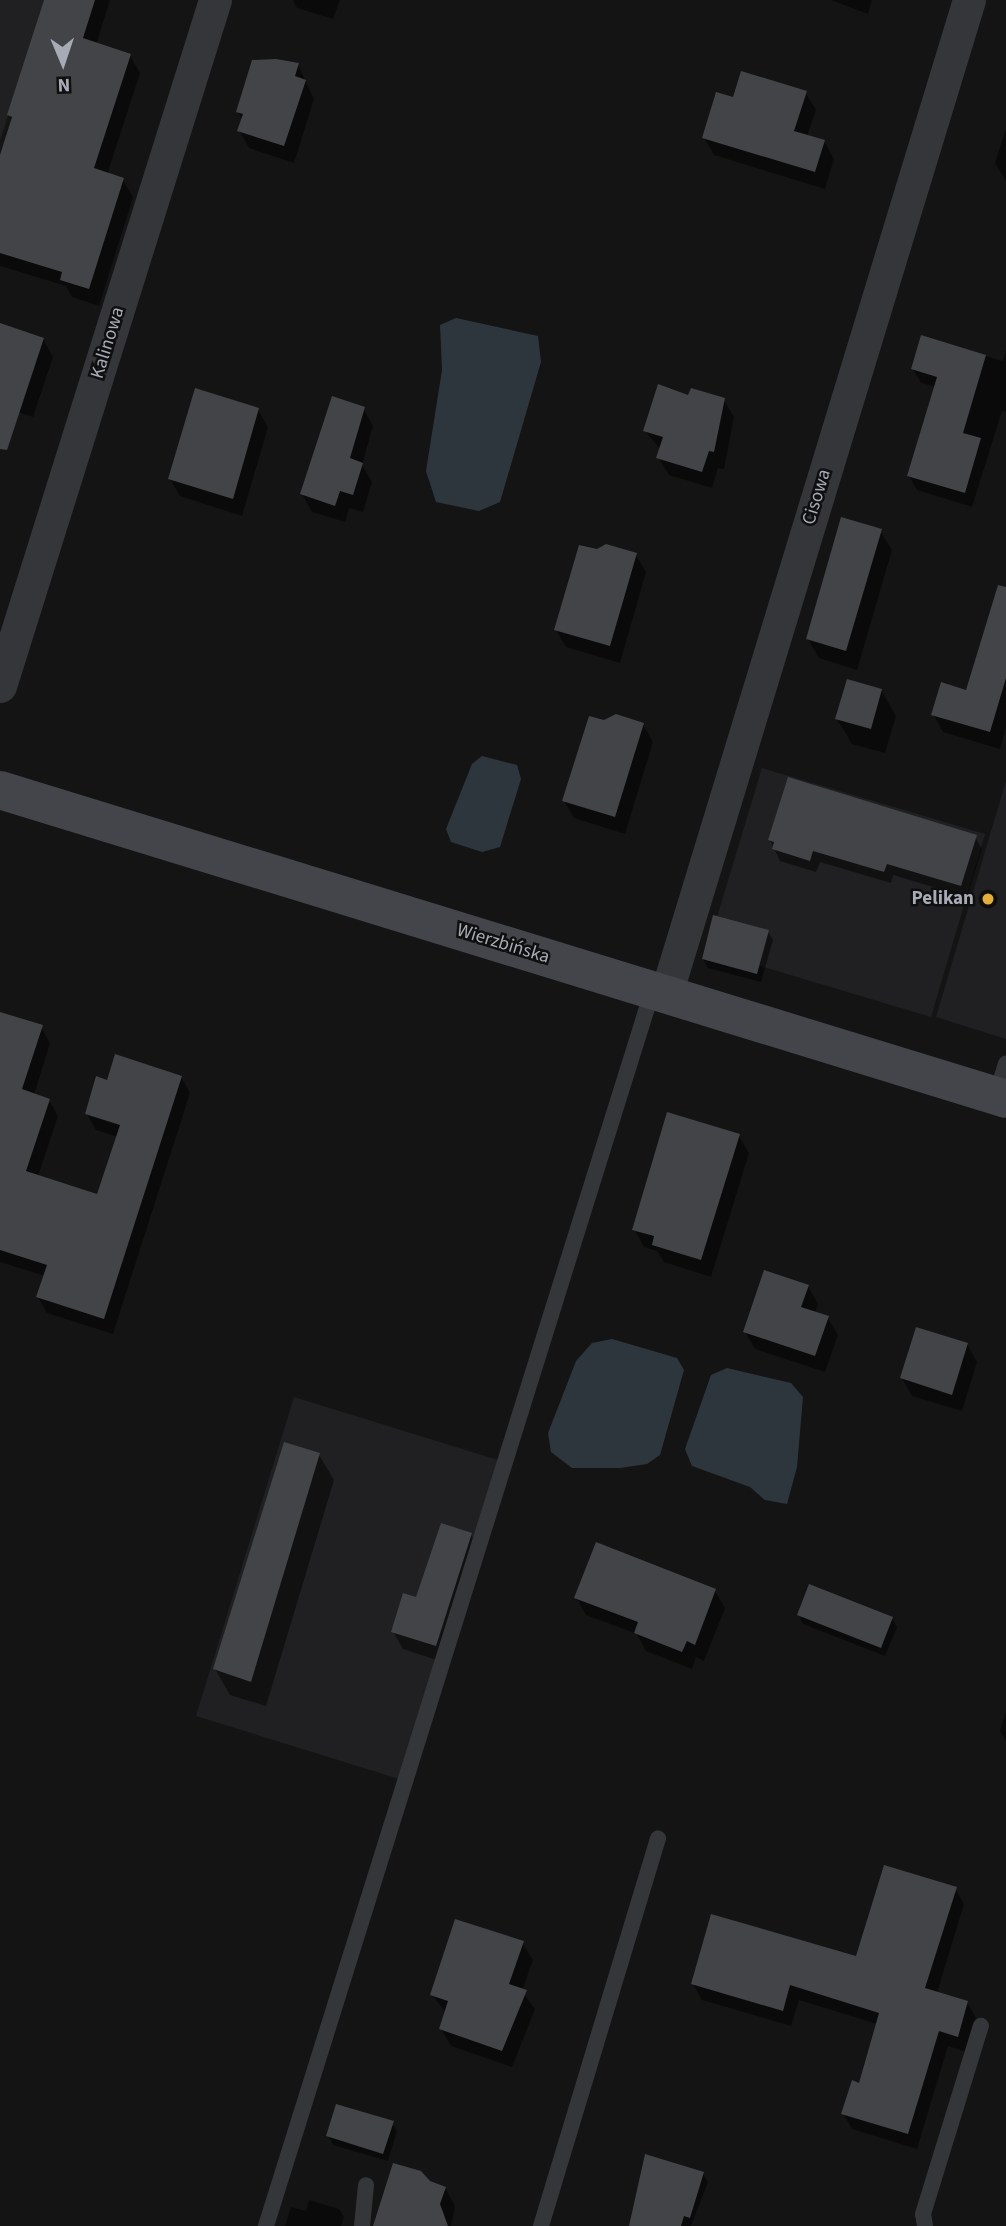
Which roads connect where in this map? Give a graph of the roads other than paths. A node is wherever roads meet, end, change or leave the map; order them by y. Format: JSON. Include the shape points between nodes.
{"nodes":[{"id":1,"x":215,"y":0,"type":"edge"},
{"id":2,"x":969,"y":0,"type":"edge"},
{"id":3,"x":0,"y":686,"type":"edge"},
{"id":4,"x":0,"y":790,"type":"edge"},
{"id":5,"x":659,"y":992,"type":"junction"},
{"id":6,"x":1003,"y":1086,"type":"edge"},
{"id":7,"x":657,"y":1838,"type":"dead end"},
{"id":8,"x":981,"y":2026,"type":"dead end"},
{"id":9,"x":366,"y":2185,"type":"dead end"},
{"id":10,"x":266,"y":2226,"type":"edge"},
{"id":11,"x":362,"y":2226,"type":"edge"},
{"id":12,"x":541,"y":2226,"type":"edge"},
{"id":13,"x":925,"y":2226,"type":"edge"}],
"edges":[{"from":1,"to":3,"type":"street","name":"Kalinowa"},
{"from":2,"to":5,"type":"street","name":"Cisowa"},
{"from":4,"to":5,"type":"street","name":"Wierzbińska"},
{"from":5,"to":6,"type":"street","name":"Wierzbińska"},
{"from":5,"to":10,"type":"lane"},
{"from":7,"to":12,"type":"lane"},
{"from":8,"to":13,"type":"lane","via":[[923,2214]]},
{"from":9,"to":11,"type":"lane"}]}
